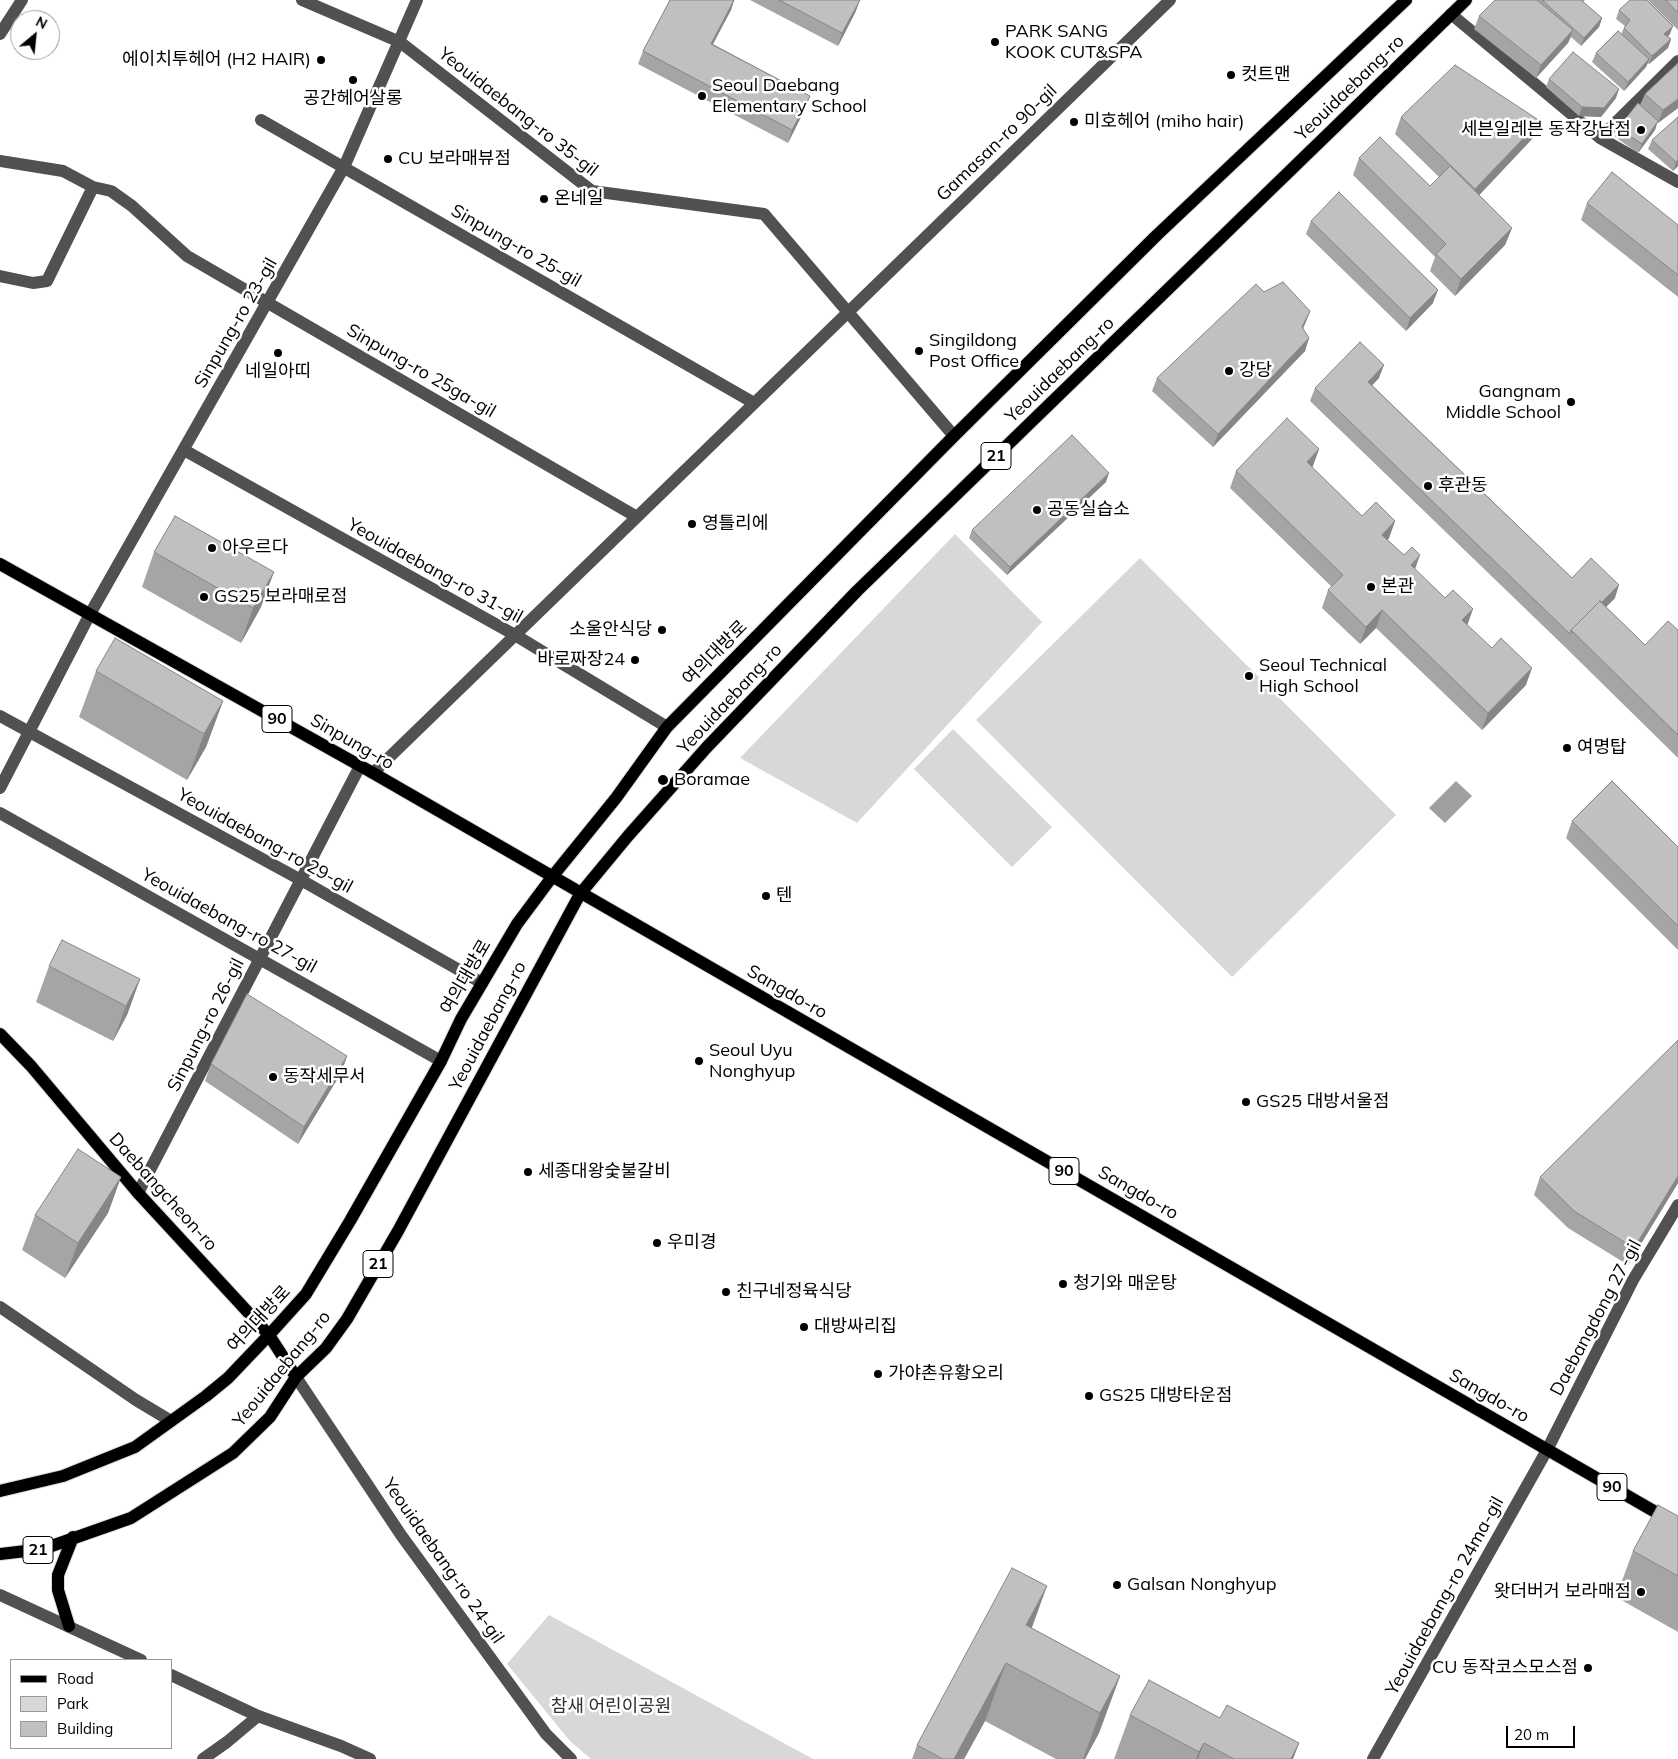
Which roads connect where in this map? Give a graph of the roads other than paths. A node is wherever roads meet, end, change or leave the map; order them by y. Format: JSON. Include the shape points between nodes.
{"nodes":[{"id":1,"x":22,"y":0,"type":"edge"},
{"id":2,"x":302,"y":0,"type":"edge"},
{"id":3,"x":417,"y":0,"type":"edge"},
{"id":4,"x":1170,"y":0,"type":"edge"},
{"id":5,"x":1406,"y":0,"type":"edge"},
{"id":6,"x":1466,"y":0,"type":"edge"},
{"id":7,"x":1451,"y":14,"type":"junction"},
{"id":8,"x":0,"y":34,"type":"edge"},
{"id":9,"x":400,"y":42,"type":"junction"},
{"id":10,"x":1678,"y":61,"type":"edge"},
{"id":11,"x":261,"y":120,"type":"dead end"},
{"id":12,"x":1600,"y":138,"type":"junction"},
{"id":13,"x":0,"y":161,"type":"edge"},
{"id":14,"x":344,"y":167,"type":"junction"},
{"id":15,"x":1678,"y":182,"type":"edge"},
{"id":16,"x":93,"y":187,"type":"junction"},
{"id":17,"x":0,"y":276,"type":"edge"},
{"id":18,"x":267,"y":302,"type":"junction"},
{"id":19,"x":848,"y":312,"type":"junction"},
{"id":20,"x":754,"y":403,"type":"junction"},
{"id":21,"x":954,"y":436,"type":"junction"},
{"id":22,"x":184,"y":450,"type":"junction"},
{"id":23,"x":637,"y":517,"type":"junction"},
{"id":24,"x":0,"y":564,"type":"edge"},
{"id":25,"x":90,"y":614,"type":"junction"},
{"id":26,"x":516,"y":635,"type":"junction"},
{"id":27,"x":0,"y":716,"type":"edge"},
{"id":28,"x":667,"y":727,"type":"junction"},
{"id":29,"x":29,"y":732,"type":"junction"},
{"id":30,"x":360,"y":766,"type":"junction"},
{"id":31,"x":373,"y":773,"type":"junction"},
{"id":32,"x":0,"y":788,"type":"edge"},
{"id":33,"x":0,"y":813,"type":"edge"},
{"id":34,"x":552,"y":877,"type":"junction"},
{"id":35,"x":300,"y":880,"type":"junction"},
{"id":36,"x":580,"y":894,"type":"junction"},
{"id":37,"x":260,"y":958,"type":"junction"},
{"id":38,"x":482,"y":983,"type":"junction"},
{"id":39,"x":0,"y":1034,"type":"edge"},
{"id":40,"x":441,"y":1061,"type":"junction"},
{"id":41,"x":138,"y":1193,"type":"junction"},
{"id":42,"x":1678,"y":1205,"type":"edge"},
{"id":43,"x":0,"y":1307,"type":"edge"},
{"id":44,"x":269,"y":1335,"type":"junction"},
{"id":45,"x":296,"y":1377,"type":"junction"},
{"id":46,"x":171,"y":1421,"type":"junction"},
{"id":47,"x":1547,"y":1450,"type":"junction"},
{"id":48,"x":0,"y":1491,"type":"edge"},
{"id":49,"x":1678,"y":1524,"type":"edge"},
{"id":50,"x":73,"y":1538,"type":"junction"},
{"id":51,"x":0,"y":1554,"type":"edge"},
{"id":52,"x":0,"y":1595,"type":"edge"},
{"id":53,"x":68,"y":1626,"type":"junction"},
{"id":54,"x":139,"y":1659,"type":"edge"},
{"id":55,"x":172,"y":1675,"type":"edge"},
{"id":56,"x":258,"y":1716,"type":"junction"},
{"id":57,"x":203,"y":1759,"type":"edge"},
{"id":58,"x":370,"y":1759,"type":"edge"},
{"id":59,"x":571,"y":1759,"type":"edge"},
{"id":60,"x":1373,"y":1759,"type":"edge"}],
"edges":[{"from":1,"to":8,"type":"street"},
{"from":2,"to":9,"type":"street","name":"Yeouidaebang-ro 35-gil"},
{"from":3,"to":9,"type":"street","name":"Sinpung-ro 23-gil"},
{"from":4,"to":19,"type":"street","name":"Gamasan-ro 90-gil"},
{"from":5,"to":21,"type":"main road","name":"Yeouidaebang-ro","number":"21","via":[[1157,235]]},
{"from":6,"to":7,"type":"main road","name":"Yeouidaebang-ro","number":"21"},
{"from":7,"to":12,"type":"street"},
{"from":7,"to":36,"type":"main road","name":"Yeouidaebang-ro","number":"21","via":[[857,590],[707,747]]},
{"from":9,"to":14,"type":"street","name":"Sinpung-ro 23-gil"},
{"from":9,"to":19,"type":"street","name":"Yeouidaebang-ro 35-gil","via":[[592,191],[764,214]]},
{"from":10,"to":12,"type":"street"},
{"from":11,"to":14,"type":"street","name":"Sinpung-ro 25-gil"},
{"from":12,"to":15,"type":"street"},
{"from":13,"to":16,"type":"street","name":"Sinpung-ro 25ga-gil","via":[[63,171]]},
{"from":14,"to":18,"type":"street","name":"Sinpung-ro 23-gil"},
{"from":14,"to":20,"type":"street","name":"Sinpung-ro 25-gil"},
{"from":16,"to":17,"type":"street","via":[[47,281],[33,283]]},
{"from":16,"to":18,"type":"street","name":"Sinpung-ro 25ga-gil","via":[[111,191],[187,256]]},
{"from":18,"to":22,"type":"street","name":"Sinpung-ro 23-gil"},
{"from":18,"to":23,"type":"street","name":"Sinpung-ro 25ga-gil"},
{"from":19,"to":20,"type":"street"},
{"from":19,"to":21,"type":"street","name":"Yeouidaebang-ro 35-gil"},
{"from":20,"to":23,"type":"street"},
{"from":21,"to":28,"type":"main road","name":"여의대방로"},
{"from":22,"to":25,"type":"street","name":"Sinpung-ro 23-gil"},
{"from":22,"to":26,"type":"street","name":"Yeouidaebang-ro 31-gil"},
{"from":23,"to":26,"type":"street"},
{"from":24,"to":25,"type":"main road","name":"Sinpung-ro","number":"90"},
{"from":25,"to":29,"type":"street","name":"Sinpung-ro 23-gil"},
{"from":25,"to":30,"type":"main road","name":"Sinpung-ro","number":"90"},
{"from":26,"to":28,"type":"street","name":"Yeouidaebang-ro 31-gil"},
{"from":26,"to":31,"type":"street"},
{"from":27,"to":29,"type":"street","name":"Yeouidaebang-ro 29-gil"},
{"from":28,"to":34,"type":"main road","name":"여의대방로","via":[[616,798]]},
{"from":29,"to":32,"type":"street","name":"Sinpung-ro 23-gil"},
{"from":29,"to":35,"type":"street","name":"Yeouidaebang-ro 29-gil"},
{"from":30,"to":31,"type":"main road","name":"Sinpung-ro","number":"90"},
{"from":30,"to":35,"type":"street","name":"Sinpung-ro 26-gil"},
{"from":31,"to":34,"type":"main road","name":"Sinpung-ro","number":"90"},
{"from":33,"to":37,"type":"street","name":"Yeouidaebang-ro 27-gil"},
{"from":34,"to":36,"type":"main road","name":"Sinpung-ro","number":"90"},
{"from":34,"to":38,"type":"main road","name":"여의대방로","via":[[517,924]]},
{"from":35,"to":37,"type":"street","name":"Sinpung-ro 26-gil"},
{"from":35,"to":38,"type":"street","name":"Yeouidaebang-ro 29-gil"},
{"from":36,"to":45,"type":"main road","name":"Yeouidaebang-ro","number":"21","via":[[351,1311],[326,1348]]},
{"from":36,"to":47,"type":"main road","name":"Sangdo-ro","number":"90"},
{"from":37,"to":40,"type":"street","name":"Yeouidaebang-ro 27-gil"},
{"from":37,"to":41,"type":"street","name":"Sinpung-ro 26-gil"},
{"from":38,"to":40,"type":"main road","name":"여의대방로"},
{"from":39,"to":41,"type":"main road","name":"Daebangcheon-ro"},
{"from":40,"to":44,"type":"main road","name":"여의대방로","via":[[306,1294]]},
{"from":41,"to":44,"type":"main road","name":"Daebangcheon-ro"},
{"from":42,"to":47,"type":"street","name":"Daebangdong 27-gil","via":[[1633,1280]]},
{"from":43,"to":46,"type":"street"},
{"from":44,"to":45,"type":"main road","name":"Daebangcheon-ro"},
{"from":44,"to":46,"type":"main road","name":"여의대방로","via":[[228,1378]]},
{"from":45,"to":50,"type":"main road","name":"Yeouidaebang-ro","number":"21","via":[[270,1417],[233,1453],[131,1518]]},
{"from":45,"to":59,"type":"street","name":"Yeouidaebang-ro 24-gil","via":[[401,1535],[546,1734]]},
{"from":46,"to":48,"type":"main road","name":"여의대방로","via":[[135,1447],[63,1476]]},
{"from":47,"to":49,"type":"main road","name":"Sangdo-ro","number":"90"},
{"from":47,"to":60,"type":"street","name":"Yeouidaebang-ro 24ma-gil"},
{"from":50,"to":51,"type":"main road","name":"Yeouidaebang-ro","number":"21","via":[[43,1549]]},
{"from":50,"to":53,"type":"main road","via":[[58,1575],[58,1590]]},
{"from":52,"to":53,"type":"street"},
{"from":53,"to":54,"type":"street"},
{"from":55,"to":56,"type":"street"},
{"from":56,"to":57,"type":"street"},
{"from":56,"to":58,"type":"street"}]}
